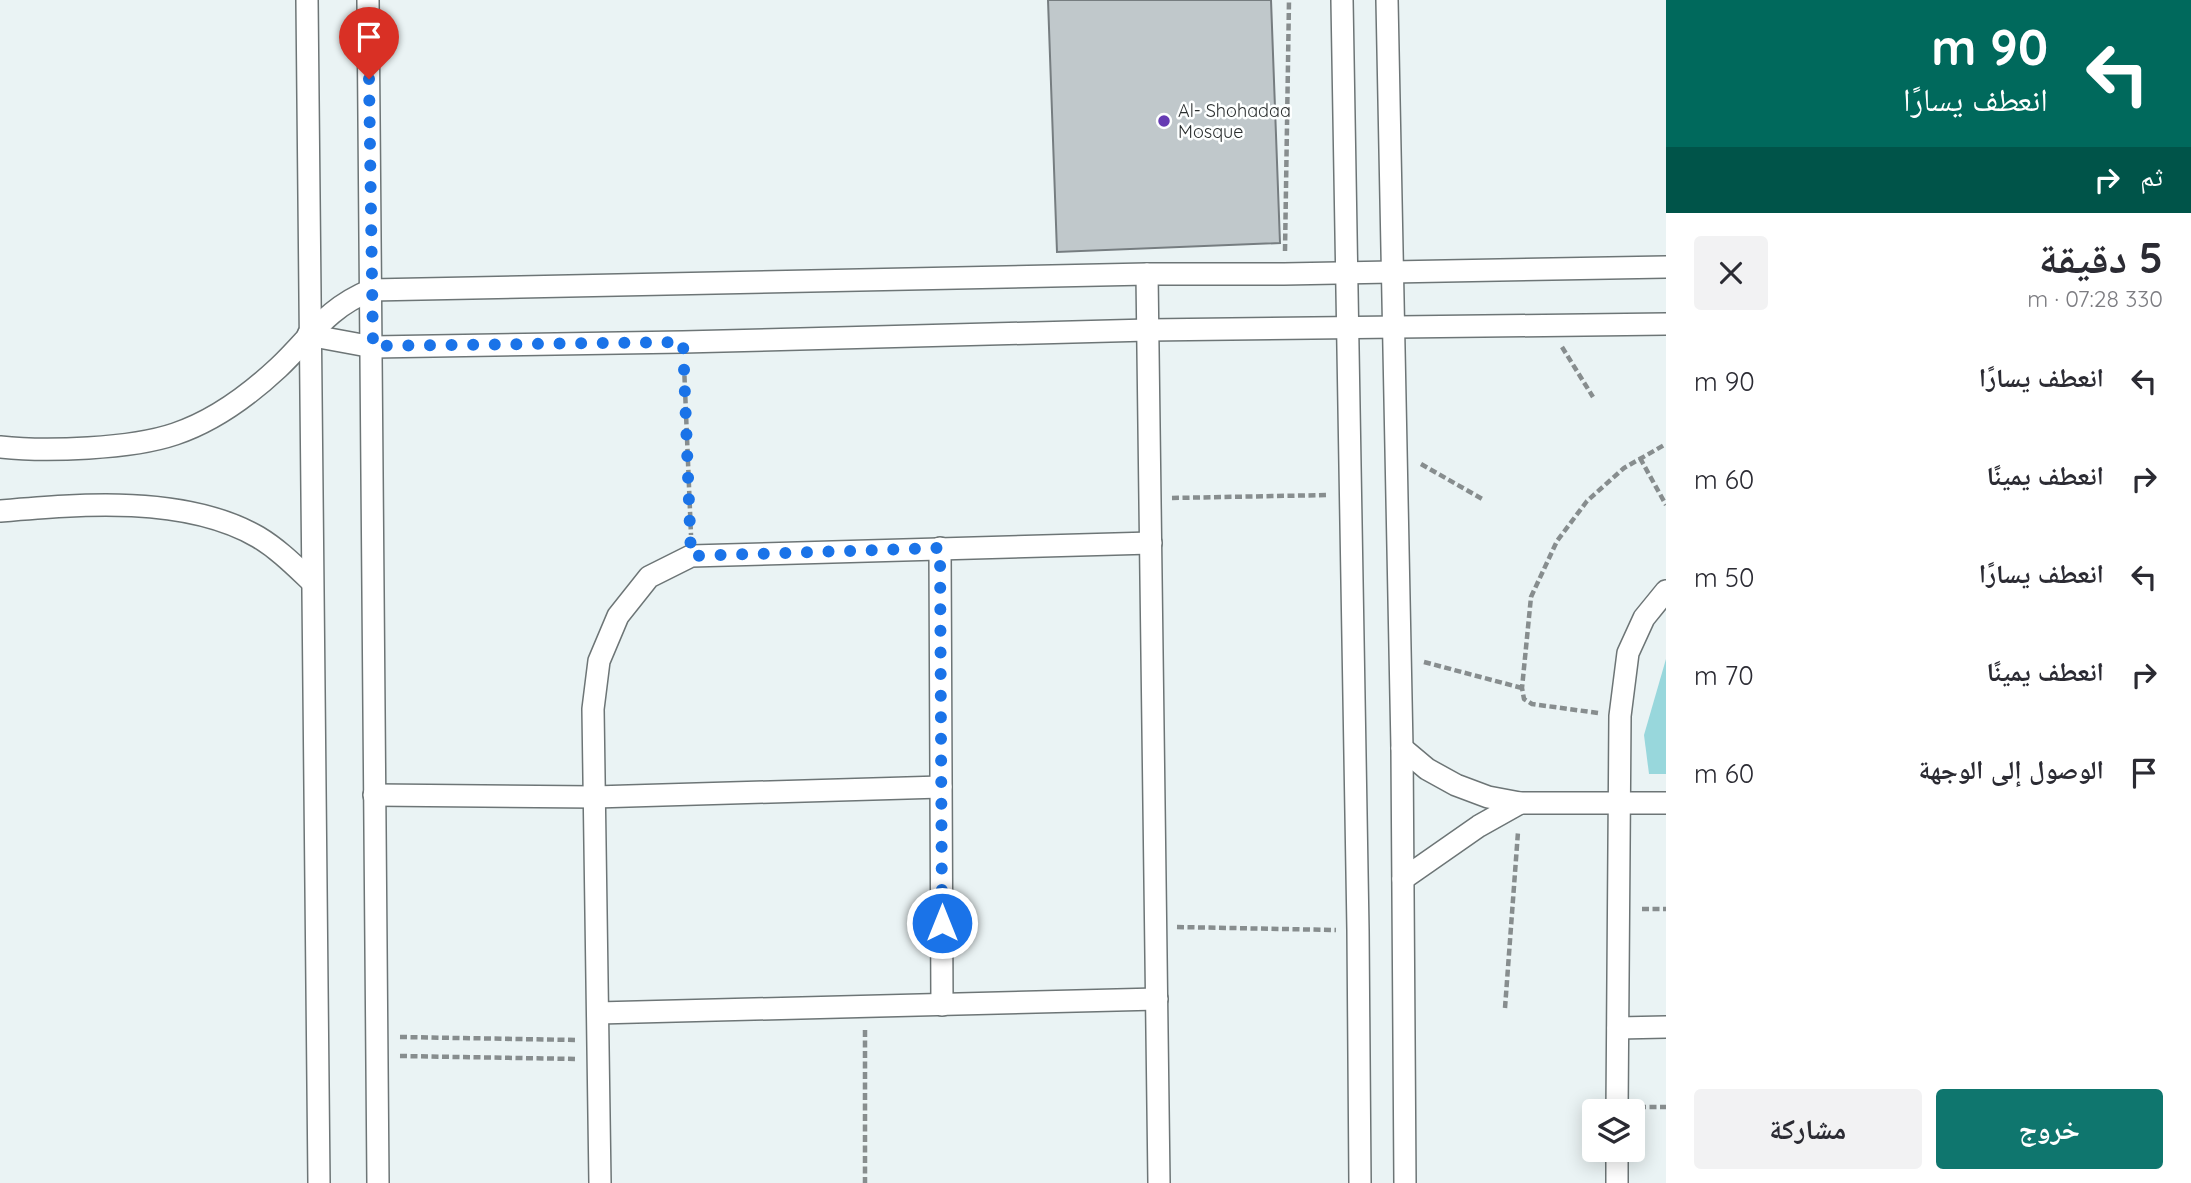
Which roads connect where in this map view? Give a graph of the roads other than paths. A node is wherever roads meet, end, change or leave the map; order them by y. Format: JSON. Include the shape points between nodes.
{"nodes":[{"id":1,"x":307,"y":0,"type":"edge"},
{"id":2,"x":368,"y":0,"type":"edge"},
{"id":3,"x":1342,"y":0,"type":"edge"},
{"id":4,"x":1387,"y":0,"type":"edge"},
{"id":5,"x":1666,"y":267,"type":"edge"},
{"id":6,"x":1346,"y":272,"type":"junction"},
{"id":7,"x":1393,"y":272,"type":"junction"},
{"id":8,"x":1147,"y":274,"type":"junction"},
{"id":9,"x":371,"y":290,"type":"junction"},
{"id":10,"x":1666,"y":324,"type":"edge"},
{"id":11,"x":1394,"y":328,"type":"junction"},
{"id":12,"x":1348,"y":329,"type":"junction"},
{"id":13,"x":1148,"y":330,"type":"junction"},
{"id":14,"x":309,"y":335,"type":"junction"},
{"id":15,"x":373,"y":346,"type":"junction"},
{"id":16,"x":0,"y":447,"type":"edge"},
{"id":17,"x":0,"y":511,"type":"edge"},
{"id":18,"x":1150,"y":543,"type":"junction"},
{"id":19,"x":940,"y":548,"type":"junction"},
{"id":20,"x":311,"y":581,"type":"junction"},
{"id":21,"x":1666,"y":591,"type":"edge"},
{"id":22,"x":1402,"y":748,"type":"junction"},
{"id":23,"x":941,"y":787,"type":"junction"},
{"id":24,"x":374,"y":795,"type":"junction"},
{"id":25,"x":595,"y":797,"type":"junction"},
{"id":26,"x":1520,"y":803,"type":"junction"},
{"id":27,"x":1619,"y":803,"type":"junction"},
{"id":28,"x":1666,"y":803,"type":"edge"},
{"id":29,"x":1403,"y":879,"type":"junction"},
{"id":30,"x":1157,"y":999,"type":"junction"},
{"id":31,"x":942,"y":1005,"type":"junction"},
{"id":32,"x":598,"y":1013,"type":"junction"},
{"id":33,"x":1666,"y":1027,"type":"edge"},
{"id":34,"x":1618,"y":1028,"type":"junction"},
{"id":35,"x":1618,"y":1099,"type":"edge"},
{"id":36,"x":1617,"y":1162,"type":"edge"},
{"id":37,"x":1360,"y":1176,"type":"edge"},
{"id":38,"x":1409,"y":1179,"type":"edge"},
{"id":39,"x":319,"y":1183,"type":"edge"},
{"id":40,"x":378,"y":1183,"type":"edge"},
{"id":41,"x":600,"y":1183,"type":"edge"},
{"id":42,"x":1159,"y":1183,"type":"edge"},
{"id":43,"x":1340,"y":1183,"type":"edge"},
{"id":44,"x":1617,"y":1183,"type":"edge"}],
"edges":[{"from":1,"to":14,"type":"street"},
{"from":2,"to":9,"type":"street"},
{"from":3,"to":6,"type":"street"},
{"from":4,"to":7,"type":"street"},
{"from":5,"to":7,"type":"street"},
{"from":6,"to":7,"type":"street"},
{"from":6,"to":8,"type":"street"},
{"from":6,"to":12,"type":"street"},
{"from":7,"to":11,"type":"street"},
{"from":8,"to":9,"type":"street"},
{"from":8,"to":13,"type":"street"},
{"from":9,"to":14,"type":"street","via":[[337,308]]},
{"from":9,"to":15,"type":"street"},
{"from":10,"to":11,"type":"street"},
{"from":11,"to":12,"type":"street"},
{"from":11,"to":22,"type":"street"},
{"from":12,"to":13,"type":"street"},
{"from":12,"to":37,"type":"street"},
{"from":13,"to":15,"type":"street"},
{"from":13,"to":18,"type":"street"},
{"from":14,"to":15,"type":"street"},
{"from":14,"to":16,"type":"street","via":[[248,394],[175,434],[126,444]]},
{"from":14,"to":20,"type":"street"},
{"from":15,"to":24,"type":"street"},
{"from":17,"to":20,"type":"street","via":[[93,506],[194,512],[258,537]]},
{"from":18,"to":19,"type":"street"},
{"from":18,"to":30,"type":"street"},
{"from":19,"to":23,"type":"street"},
{"from":19,"to":25,"type":"street","via":[[691,556],[649,577],[618,615],[599,661],[593,709]]},
{"from":20,"to":39,"type":"street"},
{"from":21,"to":27,"type":"street","via":[[1644,618],[1628,653],[1620,716]]},
{"from":22,"to":26,"type":"street","via":[[1456,785]]},
{"from":22,"to":29,"type":"street"},
{"from":23,"to":25,"type":"street"},
{"from":23,"to":31,"type":"street"},
{"from":24,"to":25,"type":"street"},
{"from":24,"to":40,"type":"street"},
{"from":25,"to":32,"type":"street"},
{"from":26,"to":27,"type":"street"},
{"from":26,"to":29,"type":"street"},
{"from":27,"to":28,"type":"street"},
{"from":27,"to":34,"type":"street"},
{"from":29,"to":38,"type":"street"},
{"from":30,"to":31,"type":"street"},
{"from":30,"to":42,"type":"street"},
{"from":31,"to":32,"type":"street"},
{"from":32,"to":41,"type":"street"},
{"from":33,"to":34,"type":"street"},
{"from":34,"to":35,"type":"street"},
{"from":36,"to":44,"type":"street"},
{"from":37,"to":43,"type":"street"}]}
